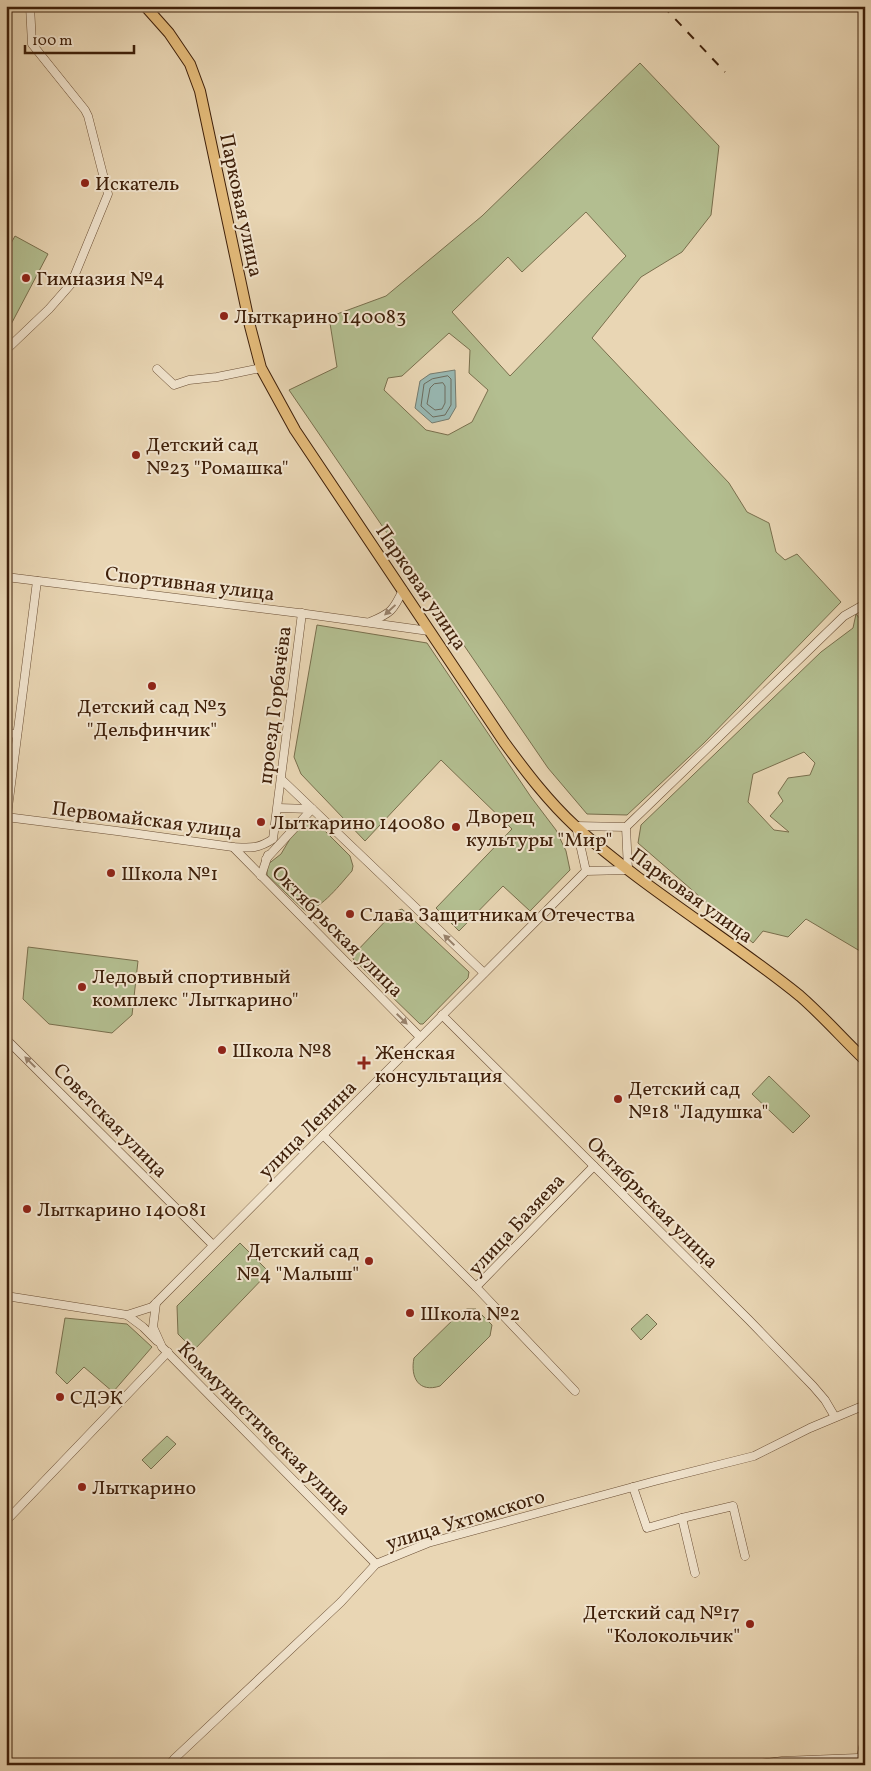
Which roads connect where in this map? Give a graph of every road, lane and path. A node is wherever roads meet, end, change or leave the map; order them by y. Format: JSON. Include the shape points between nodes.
{"nodes":[{"id":1,"x":30,"y":6,"type":"edge"},
{"id":2,"x":145,"y":6,"type":"edge"},
{"id":3,"x":6,"y":350,"type":"edge"},
{"id":4,"x":261,"y":368,"type":"junction"},
{"id":5,"x":157,"y":369,"type":"dead end"},
{"id":6,"x":6,"y":577,"type":"edge"},
{"id":7,"x":37,"y":581,"type":"junction"},
{"id":8,"x":403,"y":590,"type":"junction"},
{"id":9,"x":865,"y":604,"type":"edge"},
{"id":10,"x":302,"y":613,"type":"junction"},
{"id":11,"x":369,"y":622,"type":"junction"},
{"id":12,"x":429,"y":631,"type":"junction"},
{"id":13,"x":6,"y":733,"type":"edge"},
{"id":14,"x":17,"y":734,"type":"junction"},
{"id":15,"x":281,"y":779,"type":"junction"},
{"id":16,"x":278,"y":808,"type":"junction"},
{"id":17,"x":312,"y":810,"type":"junction"},
{"id":18,"x":7,"y":817,"type":"edge"},
{"id":19,"x":6,"y":823,"type":"edge"},
{"id":20,"x":576,"y":826,"type":"junction"},
{"id":21,"x":626,"y":827,"type":"junction"},
{"id":22,"x":274,"y":835,"type":"junction"},
{"id":23,"x":232,"y":847,"type":"junction"},
{"id":24,"x":266,"y":859,"type":"junction"},
{"id":25,"x":628,"y":870,"type":"junction"},
{"id":26,"x":586,"y":871,"type":"junction"},
{"id":27,"x":261,"y":876,"type":"junction"},
{"id":28,"x":484,"y":973,"type":"junction"},
{"id":29,"x":442,"y":1015,"type":"junction"},
{"id":30,"x":420,"y":1037,"type":"junction"},
{"id":31,"x":6,"y":1039,"type":"edge"},
{"id":32,"x":865,"y":1060,"type":"edge"},
{"id":33,"x":323,"y":1135,"type":"junction"},
{"id":34,"x":594,"y":1166,"type":"junction"},
{"id":35,"x":214,"y":1245,"type":"junction"},
{"id":36,"x":476,"y":1287,"type":"junction"},
{"id":37,"x":6,"y":1296,"type":"edge"},
{"id":38,"x":156,"y":1303,"type":"junction"},
{"id":39,"x":126,"y":1315,"type":"junction"},
{"id":40,"x":165,"y":1349,"type":"junction"},
{"id":41,"x":574,"y":1391,"type":"dead end"},
{"id":42,"x":865,"y":1404,"type":"edge"},
{"id":43,"x":835,"y":1417,"type":"junction"},
{"id":44,"x":633,"y":1487,"type":"junction"},
{"id":45,"x":682,"y":1518,"type":"junction"},
{"id":46,"x":6,"y":1521,"type":"edge"},
{"id":47,"x":744,"y":1556,"type":"dead end"},
{"id":48,"x":376,"y":1564,"type":"junction"},
{"id":49,"x":695,"y":1573,"type":"dead end"},
{"id":50,"x":865,"y":1737,"type":"edge"},
{"id":51,"x":863,"y":1759,"type":"edge"},
{"id":52,"x":170,"y":1764,"type":"edge"},
{"id":53,"x":751,"y":1765,"type":"edge"}],
"edges":[{"from":1,"to":3,"type":"street","via":[[32,44],[85,110],[108,194],[71,284]]},
{"from":2,"to":4,"type":"main road","name":"Парковая улица","via":[[190,64],[200,91]]},
{"from":4,"to":5,"type":"street","via":[[174,385]]},
{"from":4,"to":8,"type":"main road","name":"Парковая улица","via":[[295,430]]},
{"from":6,"to":7,"type":"street","name":"Спортивная улица"},
{"from":7,"to":10,"type":"street","name":"Спортивная улица"},
{"from":7,"to":14,"type":"street"},
{"from":8,"to":11,"type":"street","one_way":true,"via":[[389,613]]},
{"from":8,"to":12,"type":"main road","name":"Парковая улица"},
{"from":9,"to":21,"type":"street","via":[[844,616]]},
{"from":10,"to":11,"type":"street","name":"Спортивная улица"},
{"from":10,"to":15,"type":"street","name":"проезд Горбачёва"},
{"from":11,"to":12,"type":"street","name":"Спортивная улица"},
{"from":12,"to":20,"type":"main road","name":"Парковая улица","via":[[536,785]]},
{"from":13,"to":14,"type":"street"},
{"from":14,"to":18,"type":"street"},
{"from":15,"to":16,"type":"street","name":"проезд Горбачёва"},
{"from":15,"to":17,"type":"street"},
{"from":16,"to":17,"type":"street"},
{"from":16,"to":22,"type":"street","name":"проезд Горбачёва"},
{"from":17,"to":24,"type":"street"},
{"from":28,"to":17,"type":"street","one_way":true},
{"from":18,"to":19,"type":"street"},
{"from":18,"to":23,"type":"street","name":"Первомайская улица"},
{"from":20,"to":21,"type":"street"},
{"from":20,"to":25,"type":"main road","name":"Парковая улица"},
{"from":20,"to":26,"type":"street"},
{"from":21,"to":25,"type":"street"},
{"from":22,"to":23,"type":"street","name":"Первомайская улица","via":[[262,846]]},
{"from":22,"to":24,"type":"street","name":"проезд Горбачёва"},
{"from":23,"to":27,"type":"street","name":"Октябрьская улица"},
{"from":24,"to":27,"type":"street","name":"проезд Горбачёва"},
{"from":25,"to":26,"type":"street"},
{"from":25,"to":32,"type":"main road","name":"Парковая улица","via":[[800,997]]},
{"from":26,"to":28,"type":"street","name":"улица Ленина"},
{"from":27,"to":30,"type":"street","name":"Октябрьская улица","one_way":true},
{"from":28,"to":29,"type":"street","name":"улица Ленина"},
{"from":29,"to":30,"type":"street","name":"улица Ленина"},
{"from":29,"to":34,"type":"street","name":"Октябрьская улица"},
{"from":30,"to":33,"type":"street","name":"улица Ленина"},
{"from":35,"to":31,"type":"street","name":"Советская улица","one_way":true},
{"from":33,"to":35,"type":"street","name":"улица Ленина"},
{"from":33,"to":36,"type":"street"},
{"from":34,"to":36,"type":"street","name":"улица Базяева"},
{"from":34,"to":43,"type":"street","name":"Октябрьская улица","via":[[813,1386]]},
{"from":35,"to":38,"type":"street","name":"улица Ленина"},
{"from":36,"to":41,"type":"street","name":"улица Базяева"},
{"from":37,"to":39,"type":"street"},
{"from":38,"to":39,"type":"street"},
{"from":38,"to":40,"type":"street","name":"Коммунистическая улица","via":[[153,1327]]},
{"from":39,"to":40,"type":"street","via":[[143,1326]]},
{"from":40,"to":46,"type":"street"},
{"from":40,"to":48,"type":"street","name":"Коммунистическая улица"},
{"from":42,"to":43,"type":"street","name":"улица Ухтомского"},
{"from":43,"to":44,"type":"street","name":"улица Ухтомского","via":[[754,1456]]},
{"from":44,"to":45,"type":"street","via":[[646,1528]]},
{"from":44,"to":48,"type":"street","name":"улица Ухтомского","via":[[428,1543]]},
{"from":45,"to":47,"type":"street","via":[[732,1506]]},
{"from":45,"to":49,"type":"street"},
{"from":48,"to":52,"type":"street","name":"улица Ухтомского"},
{"from":50,"to":51,"type":"street"},
{"from":51,"to":53,"type":"street"}]}
